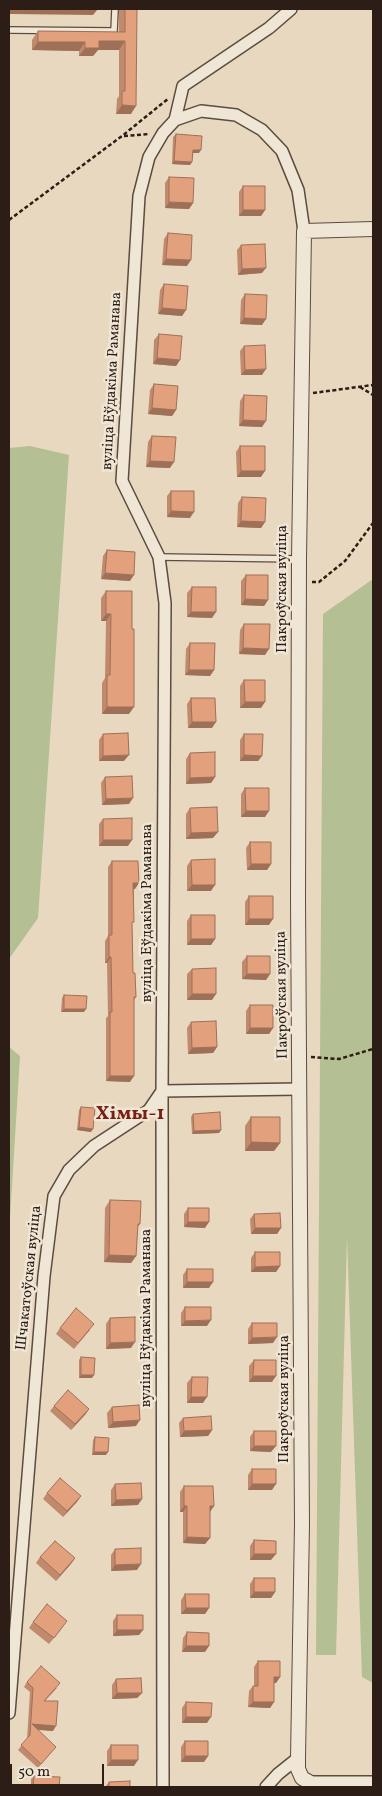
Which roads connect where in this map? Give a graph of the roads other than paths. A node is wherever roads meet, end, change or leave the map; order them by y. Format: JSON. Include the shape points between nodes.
{"nodes":[{"id":1,"x":115,"y":9,"type":"edge"},
{"id":2,"x":291,"y":9,"type":"edge"},
{"id":3,"x":9,"y":30,"type":"edge"},
{"id":4,"x":236,"y":115,"type":"joint"},
{"id":5,"x":175,"y":120,"type":"junction"},
{"id":6,"x":373,"y":229,"type":"edge"},
{"id":7,"x":304,"y":231,"type":"junction"},
{"id":8,"x":159,"y":557,"type":"junction"},
{"id":9,"x":299,"y":559,"type":"junction"},
{"id":10,"x":300,"y":1089,"type":"junction"},
{"id":11,"x":162,"y":1091,"type":"junction"},
{"id":12,"x":9,"y":1713,"type":"edge"},
{"id":13,"x":298,"y":1758,"type":"junction"},
{"id":14,"x":373,"y":1782,"type":"edge"},
{"id":15,"x":309,"y":1785,"type":"edge"},
{"id":16,"x":163,"y":1787,"type":"edge"},
{"id":17,"x":266,"y":1787,"type":"edge"}],
"edges":[{"from":1,"to":3,"type":"lane","via":[[114,31]]},
{"from":2,"to":5,"type":"street","via":[[269,28],[183,86]]},
{"from":4,"to":5,"type":"street","name":"вуліца Еўдакіма Раманава","via":[[201,111]]},
{"from":4,"to":7,"type":"street","name":"Пакроўская вуліца","via":[[262,130],[282,151],[298,190]]},
{"from":5,"to":8,"type":"street","name":"вуліца Еўдакіма Раманава","via":[[149,157],[139,196],[122,481]]},
{"from":6,"to":7,"type":"street"},
{"from":7,"to":9,"type":"street","name":"Пакроўская вуліца"},
{"from":8,"to":9,"type":"lane"},
{"from":8,"to":11,"type":"street","name":"вуліца Еўдакіма Раманава","via":[[164,604]]},
{"from":9,"to":10,"type":"street","name":"Пакроўская вуліца"},
{"from":10,"to":11,"type":"street"},
{"from":10,"to":13,"type":"street","name":"Пакроўская вуліца","via":[[302,1524]]},
{"from":11,"to":12,"type":"street","name":"Шчакатоўская вуліца","via":[[149,1110],[94,1146],[69,1170],[54,1196]]},
{"from":11,"to":16,"type":"street","name":"вуліца Еўдакіма Раманава"},
{"from":13,"to":15,"type":"street","name":"Пакроўская вуліца","via":[[298,1769]]},
{"from":13,"to":17,"type":"street"},
{"from":14,"to":15,"type":"street"}]}
